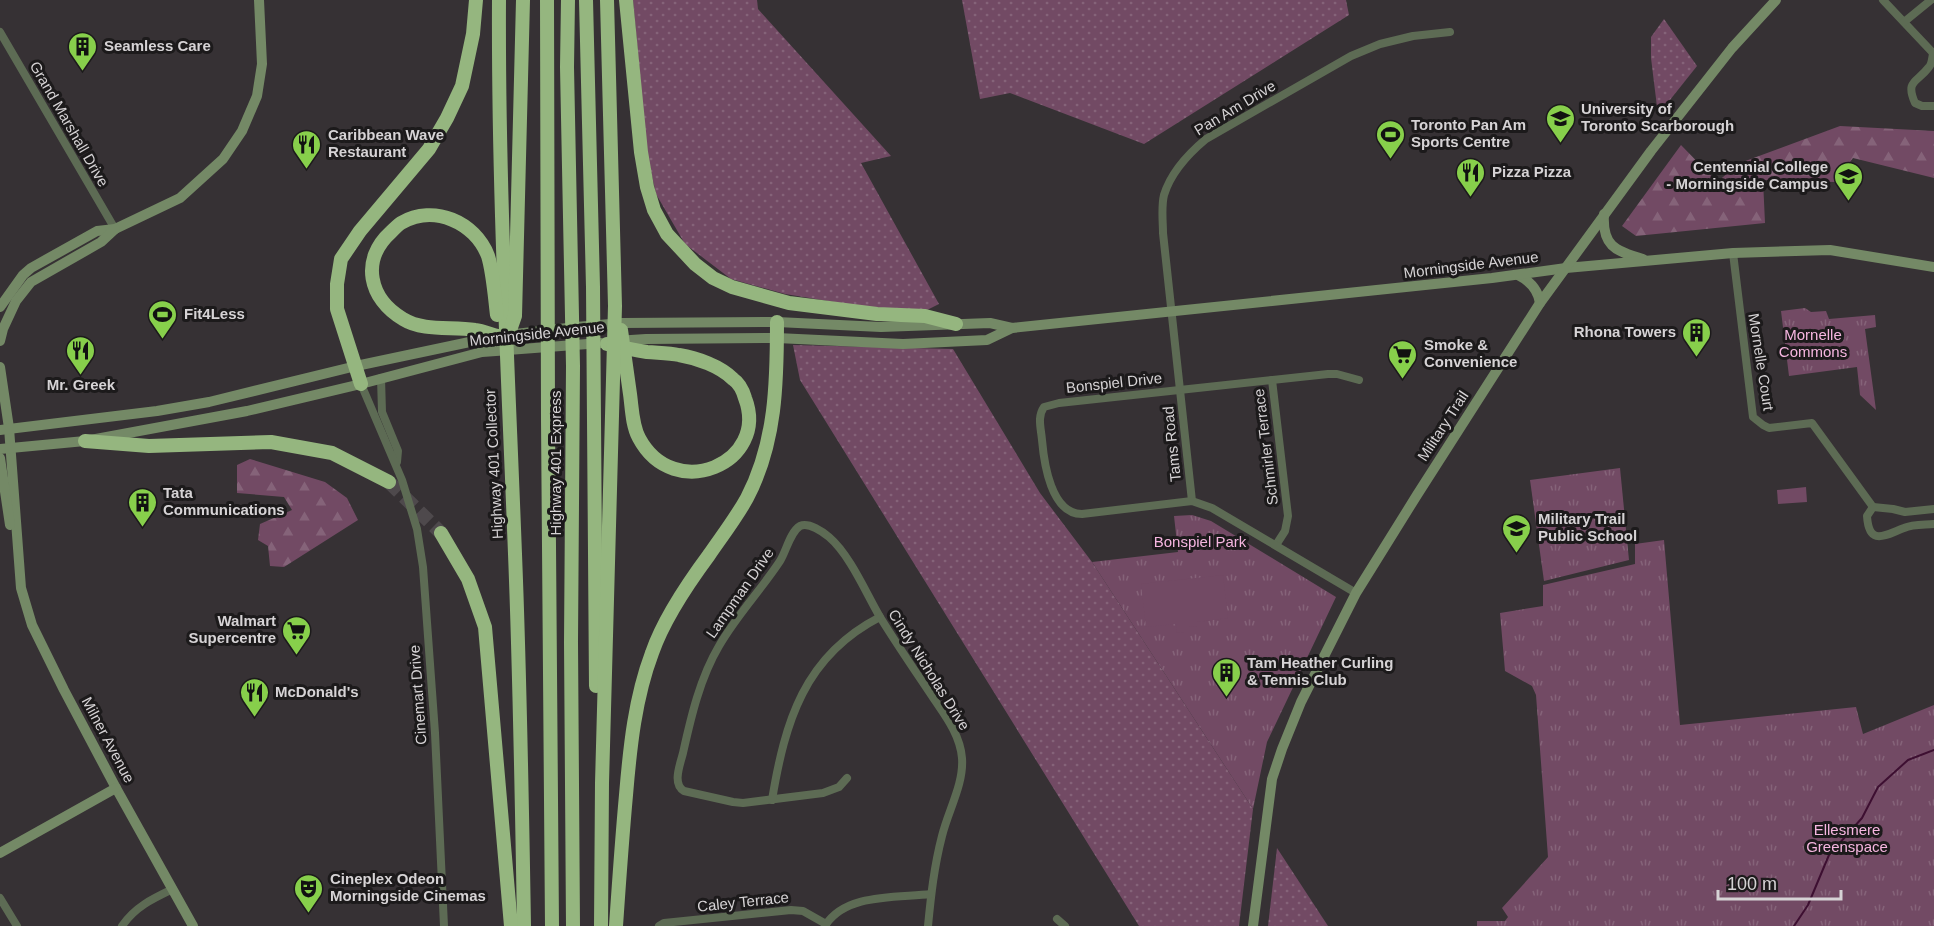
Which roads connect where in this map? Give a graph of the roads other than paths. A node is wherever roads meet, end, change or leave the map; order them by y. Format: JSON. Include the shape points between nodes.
{"nodes":[{"id":1,"x":259,"y":0,"type":"edge"},
{"id":2,"x":476,"y":0,"type":"edge"},
{"id":3,"x":499,"y":0,"type":"edge"},
{"id":4,"x":523,"y":0,"type":"edge"},
{"id":5,"x":547,"y":0,"type":"edge"},
{"id":6,"x":568,"y":0,"type":"edge"},
{"id":7,"x":585,"y":0,"type":"edge"},
{"id":8,"x":607,"y":0,"type":"edge"},
{"id":9,"x":626,"y":0,"type":"edge"},
{"id":10,"x":1776,"y":0,"type":"edge"},
{"id":11,"x":1883,"y":0,"type":"edge"},
{"id":12,"x":1931,"y":0,"type":"edge"},
{"id":13,"x":1904,"y":22,"type":"junction"},
{"id":14,"x":0,"y":32,"type":"edge"},
{"id":15,"x":1450,"y":32,"type":"dead end"},
{"id":16,"x":1934,"y":54,"type":"edge"},
{"id":17,"x":1934,"y":106,"type":"edge"},
{"id":18,"x":1605,"y":214,"type":"junction"},
{"id":19,"x":115,"y":229,"type":"junction"},
{"id":20,"x":1733,"y":253,"type":"junction"},
{"id":21,"x":1647,"y":261,"type":"junction"},
{"id":22,"x":1934,"y":267,"type":"edge"},
{"id":23,"x":1566,"y":268,"type":"junction"},
{"id":24,"x":1518,"y":275,"type":"junction"},
{"id":25,"x":1540,"y":303,"type":"junction"},
{"id":26,"x":615,"y":306,"type":"junction"},
{"id":27,"x":0,"y":307,"type":"edge"},
{"id":28,"x":1172,"y":312,"type":"junction"},
{"id":29,"x":777,"y":322,"type":"junction"},
{"id":30,"x":956,"y":324,"type":"junction"},
{"id":31,"x":1012,"y":328,"type":"junction"},
{"id":32,"x":479,"y":335,"type":"junction"},
{"id":33,"x":777,"y":338,"type":"junction"},
{"id":34,"x":501,"y":340,"type":"junction"},
{"id":35,"x":0,"y":341,"type":"edge"},
{"id":36,"x":599,"y":343,"type":"joint"},
{"id":37,"x":646,"y":346,"type":"junction"},
{"id":38,"x":356,"y":366,"type":"junction"},
{"id":39,"x":0,"y":367,"type":"edge"},
{"id":40,"x":381,"y":378,"type":"junction"},
{"id":41,"x":1272,"y":380,"type":"junction"},
{"id":42,"x":1359,"y":380,"type":"dead end"},
{"id":43,"x":361,"y":384,"type":"junction"},
{"id":44,"x":1180,"y":390,"type":"junction"},
{"id":45,"x":5,"y":429,"type":"edge"},
{"id":46,"x":85,"y":441,"type":"junction"},
{"id":47,"x":5,"y":448,"type":"edge"},
{"id":48,"x":0,"y":458,"type":"edge"},
{"id":49,"x":397,"y":467,"type":"junction"},
{"id":50,"x":388,"y":482,"type":"tunnel mouth"},
{"id":51,"x":1192,"y":501,"type":"junction"},
{"id":52,"x":1873,"y":507,"type":"junction"},
{"id":53,"x":1934,"y":509,"type":"edge"},
{"id":54,"x":1934,"y":524,"type":"edge"},
{"id":55,"x":803,"y":525,"type":"joint"},
{"id":56,"x":441,"y":533,"type":"tunnel mouth"},
{"id":57,"x":1276,"y":545,"type":"junction"},
{"id":58,"x":18,"y":560,"type":"junction"},
{"id":59,"x":1356,"y":593,"type":"junction"},
{"id":60,"x":880,"y":617,"type":"junction"},
{"id":61,"x":847,"y":778,"type":"dead end"},
{"id":62,"x":602,"y":783,"type":"junction"},
{"id":63,"x":116,"y":788,"type":"junction"},
{"id":64,"x":772,"y":800,"type":"junction"},
{"id":65,"x":0,"y":854,"type":"edge"},
{"id":66,"x":173,"y":889,"type":"junction"},
{"id":67,"x":931,"y":894,"type":"junction"},
{"id":68,"x":0,"y":898,"type":"edge"},
{"id":69,"x":1057,"y":919,"type":"dead end"},
{"id":70,"x":826,"y":925,"type":"edge"},
{"id":71,"x":18,"y":926,"type":"edge"},
{"id":72,"x":122,"y":926,"type":"edge"},
{"id":73,"x":193,"y":926,"type":"edge"},
{"id":74,"x":444,"y":926,"type":"edge"},
{"id":75,"x":511,"y":926,"type":"edge"},
{"id":76,"x":524,"y":926,"type":"edge"},
{"id":77,"x":552,"y":926,"type":"edge"},
{"id":78,"x":573,"y":926,"type":"edge"},
{"id":79,"x":601,"y":926,"type":"edge"},
{"id":80,"x":616,"y":926,"type":"edge"},
{"id":81,"x":659,"y":926,"type":"edge"},
{"id":82,"x":928,"y":926,"type":"edge"},
{"id":83,"x":1065,"y":926,"type":"edge"},
{"id":84,"x":1253,"y":926,"type":"edge"}],
"edges":[{"from":1,"to":19,"type":"main road","via":[[260,81],[242,131],[223,159],[180,198]]},
{"from":2,"to":38,"type":"highway","via":[[462,86],[447,118],[429,149],[341,259],[337,309]]},
{"from":3,"to":34,"type":"highway","name":"Highway 401 Collector"},
{"from":4,"to":34,"type":"highway","via":[[515,316]]},
{"from":5,"to":77,"type":"highway","name":"Highway 401 Express"},
{"from":6,"to":78,"type":"highway","name":"Highway 401 Express","via":[[573,366]]},
{"from":7,"to":62,"type":"highway","via":[[593,287],[596,764]]},
{"from":8,"to":26,"type":"highway"},
{"from":9,"to":30,"type":"highway","via":[[646,187],[667,234],[695,264],[732,287],[789,303],[925,316]]},
{"from":10,"to":18,"type":"main road","name":"Military Trail","via":[[1732,48]]},
{"from":11,"to":13,"type":"street"},
{"from":12,"to":13,"type":"street"},
{"from":13,"to":16,"type":"street"},
{"from":14,"to":19,"type":"street","name":"Grand Marshall Drive"},
{"from":15,"to":28,"type":"street","name":"Pan Am Drive","via":[[1413,36],[1351,56],[1206,139],[1187,155],[1164,196],[1162,233]]},
{"from":16,"to":17,"type":"street","via":[[1930,66],[1910,91],[1914,103]]},
{"from":18,"to":21,"type":"main road","via":[[1603,229],[1609,243]]},
{"from":18,"to":23,"type":"main road","name":"Military Trail"},
{"from":19,"to":27,"type":"main road","via":[[97,231],[31,268]]},
{"from":19,"to":35,"type":"main road","via":[[101,242],[31,282],[16,301]]},
{"from":20,"to":21,"type":"main road","name":"Morningside Avenue"},
{"from":20,"to":22,"type":"main road","name":"Morningside Avenue","via":[[1830,250]]},
{"from":20,"to":52,"type":"street","name":"Mornelle Court","via":[[1753,417],[1769,428],[1812,423]]},
{"from":21,"to":23,"type":"main road","name":"Morningside Avenue"},
{"from":23,"to":24,"type":"main road","name":"Morningside Avenue"},
{"from":23,"to":25,"type":"main road","name":"Military Trail"},
{"from":24,"to":25,"type":"main road","via":[[1536,290]]},
{"from":24,"to":28,"type":"main road","name":"Morningside Avenue"},
{"from":25,"to":59,"type":"main road","name":"Military Trail"},
{"from":26,"to":37,"type":"highway","via":[[639,437],[667,467],[687,473],[722,464],[744,441],[749,407],[743,392],[734,379],[704,362]]},
{"from":26,"to":62,"type":"highway"},
{"from":28,"to":31,"type":"main road","name":"Morningside Avenue"},
{"from":28,"to":44,"type":"street","name":"Tams Road"},
{"from":29,"to":30,"type":"main road","name":"Morningside Avenue","via":[[881,327]]},
{"from":29,"to":33,"type":"highway"},
{"from":29,"to":34,"type":"main road","name":"Morningside Avenue","via":[[576,327]]},
{"from":30,"to":31,"type":"main road","name":"Morningside Avenue","via":[[990,323]]},
{"from":31,"to":33,"type":"main road","name":"Morningside Avenue","via":[[987,340],[903,344]]},
{"from":32,"to":34,"type":"highway"},
{"from":32,"to":34,"type":"highway","via":[[406,321],[391,312],[379,297],[372,280],[373,260],[383,239],[401,223],[423,215],[450,218],[474,234],[488,257]]},
{"from":32,"to":38,"type":"main road","name":"Morningside Avenue"},
{"from":33,"to":37,"type":"main road","name":"Morningside Avenue"},
{"from":33,"to":80,"type":"highway","via":[[772,420],[758,472],[747,498],[664,627],[643,679],[630,753]]},
{"from":34,"to":76,"type":"highway","name":"Highway 401 Collector","via":[[521,729]]},
{"from":36,"to":37,"type":"highway"},
{"from":36,"to":40,"type":"main road","name":"Morningside Avenue","via":[[482,352]]},
{"from":38,"to":43,"type":"highway"},
{"from":38,"to":45,"type":"main road","name":"Morningside Avenue","via":[[209,402]]},
{"from":39,"to":45,"type":"main road","name":"Milner Avenue"},
{"from":40,"to":43,"type":"main road","name":"Morningside Avenue"},
{"from":40,"to":49,"type":"street","name":"Cinemart Drive","via":[[382,412],[398,451]]},
{"from":41,"to":42,"type":"street","name":"Bonspiel Drive","via":[[1336,374]]},
{"from":41,"to":44,"type":"street","name":"Bonspiel Drive"},
{"from":41,"to":57,"type":"street","name":"Schmirler Terrace","via":[[1288,516]]},
{"from":43,"to":46,"type":"main road","name":"Morningside Avenue","via":[[247,411]]},
{"from":43,"to":49,"type":"street","name":"Cinemart Drive"},
{"from":44,"to":51,"type":"street","name":"Tams Road"},
{"from":44,"to":51,"type":"street","name":"Bonspiel Drive","via":[[1050,404],[1041,412],[1041,434],[1048,480],[1063,506],[1074,514]]},
{"from":45,"to":47,"type":"main road","name":"Milner Avenue"},
{"from":46,"to":47,"type":"main road","name":"Morningside Avenue"},
{"from":46,"to":50,"type":"highway","via":[[149,446],[271,442],[332,453]]},
{"from":47,"to":58,"type":"main road","name":"Milner Avenue"},
{"from":48,"to":58,"type":"main road","name":"Milner Avenue"},
{"from":49,"to":74,"type":"street","name":"Cinemart Drive","via":[[414,516],[423,567]]},
{"from":51,"to":57,"type":"street","name":"Bonspiel Drive","via":[[1212,508]]},
{"from":52,"to":53,"type":"street","via":[[1905,512]]},
{"from":52,"to":54,"type":"street","via":[[1867,516],[1870,532],[1875,536]]},
{"from":55,"to":60,"type":"street","name":"Cindy Nicholas Drive","via":[[823,533],[840,549]]},
{"from":55,"to":64,"type":"street","name":"Lampman Drive","via":[[718,647],[692,714],[678,779],[680,789],[698,795],[733,802]]},
{"from":56,"to":75,"type":"highway","via":[[468,579],[485,627]]},
{"from":57,"to":59,"type":"street","name":"Bonspiel Drive"},
{"from":58,"to":63,"type":"main road","name":"Milner Avenue","via":[[32,625]]},
{"from":59,"to":84,"type":"main road","name":"Military Trail","via":[[1301,702],[1272,779]]},
{"from":60,"to":64,"type":"street","via":[[841,642],[801,694],[783,743]]},
{"from":60,"to":67,"type":"street","name":"Cindy Nicholas Drive","via":[[947,718],[961,751],[960,777],[941,838]]},
{"from":61,"to":64,"type":"street","name":"Lampman Drive","via":[[825,793]]},
{"from":62,"to":79,"type":"highway"},
{"from":63,"to":65,"type":"main road"},
{"from":63,"to":66,"type":"main road","name":"Milner Avenue"},
{"from":66,"to":72,"type":"street","via":[[131,913]]},
{"from":66,"to":73,"type":"main road","name":"Milner Avenue"},
{"from":67,"to":70,"type":"street","via":[[861,901],[846,906]]},
{"from":67,"to":82,"type":"street","name":"Cindy Nicholas Drive"},
{"from":68,"to":71,"type":"street"},
{"from":69,"to":83,"type":"street"},
{"from":70,"to":81,"type":"street","name":"Caley Terrace","via":[[803,911],[791,910]]}]}
